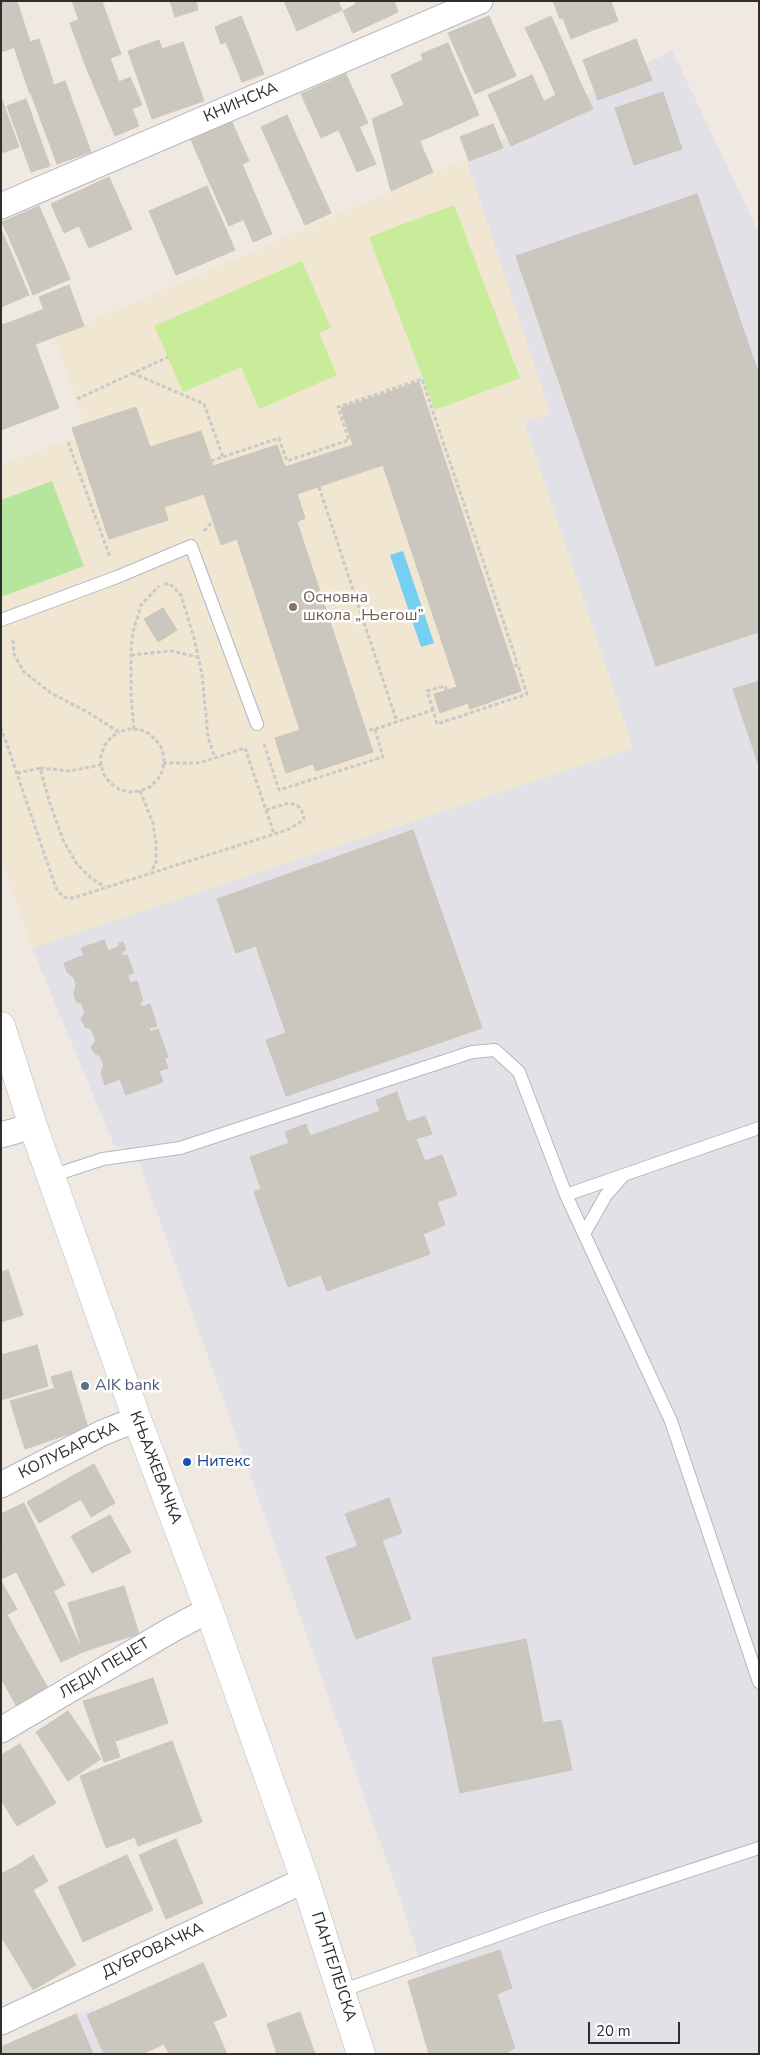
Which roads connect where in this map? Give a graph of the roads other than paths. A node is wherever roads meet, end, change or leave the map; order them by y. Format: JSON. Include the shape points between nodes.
{"nodes":[{"id":1,"x":480,"y":1,"type":"edge"},
{"id":2,"x":1,"y":206,"type":"edge"},
{"id":3,"x":1,"y":620,"type":"edge"},
{"id":4,"x":257,"y":724,"type":"road end"},
{"id":5,"x":1,"y":1026,"type":"edge"},
{"id":6,"x":33,"y":1126,"type":"junction"},
{"id":7,"x":759,"y":1128,"type":"edge"},
{"id":8,"x":1,"y":1135,"type":"edge"},
{"id":9,"x":623,"y":1175,"type":"junction"},
{"id":10,"x":51,"y":1176,"type":"junction"},
{"id":11,"x":566,"y":1195,"type":"junction"},
{"id":12,"x":584,"y":1234,"type":"junction"},
{"id":13,"x":136,"y":1419,"type":"junction"},
{"id":14,"x":1,"y":1485,"type":"edge"},
{"id":15,"x":209,"y":1610,"type":"junction"},
{"id":16,"x":759,"y":1682,"type":"edge"},
{"id":17,"x":1,"y":1730,"type":"edge"},
{"id":18,"x":759,"y":1848,"type":"edge"},
{"id":19,"x":305,"y":1880,"type":"junction"},
{"id":20,"x":341,"y":1991,"type":"junction"},
{"id":21,"x":1,"y":2022,"type":"edge"},
{"id":22,"x":361,"y":2054,"type":"edge"}],
"edges":[{"from":1,"to":2,"type":"street","name":"КНИНСКА"},
{"from":3,"to":4,"type":"lane","via":[[191,546]]},
{"from":5,"to":6,"type":"main road","name":"КЊАЖЕВАЧКА"},
{"from":6,"to":8,"type":"street"},
{"from":6,"to":10,"type":"main road","name":"КЊАЖЕВАЧКА"},
{"from":7,"to":9,"type":"lane"},
{"from":9,"to":11,"type":"lane"},
{"from":9,"to":12,"type":"lane","via":[[606,1195]]},
{"from":10,"to":11,"type":"lane","via":[[103,1159],[180,1148],[472,1052],[495,1050],[519,1072]]},
{"from":10,"to":13,"type":"main road","name":"КЊАЖЕВАЧКА"},
{"from":11,"to":12,"type":"lane"},
{"from":12,"to":16,"type":"lane","via":[[671,1421]]},
{"from":13,"to":14,"type":"street","name":"КОЛУБАРСКА"},
{"from":13,"to":15,"type":"main road","name":"КЊАЖЕВАЧКА"},
{"from":15,"to":17,"type":"street","name":"ЛЕДИ ПЕЏЕТ"},
{"from":15,"to":19,"type":"main road","name":"КЊАЖЕВАЧКА"},
{"from":18,"to":20,"type":"lane","via":[[549,1917]]},
{"from":19,"to":20,"type":"main road","name":"ПАНТЕЛЕЈСКА"},
{"from":19,"to":21,"type":"street","name":"ДУБРОВАЧКА"},
{"from":20,"to":22,"type":"main road","name":"ПАНТЕЛЕЈСКА"}]}
